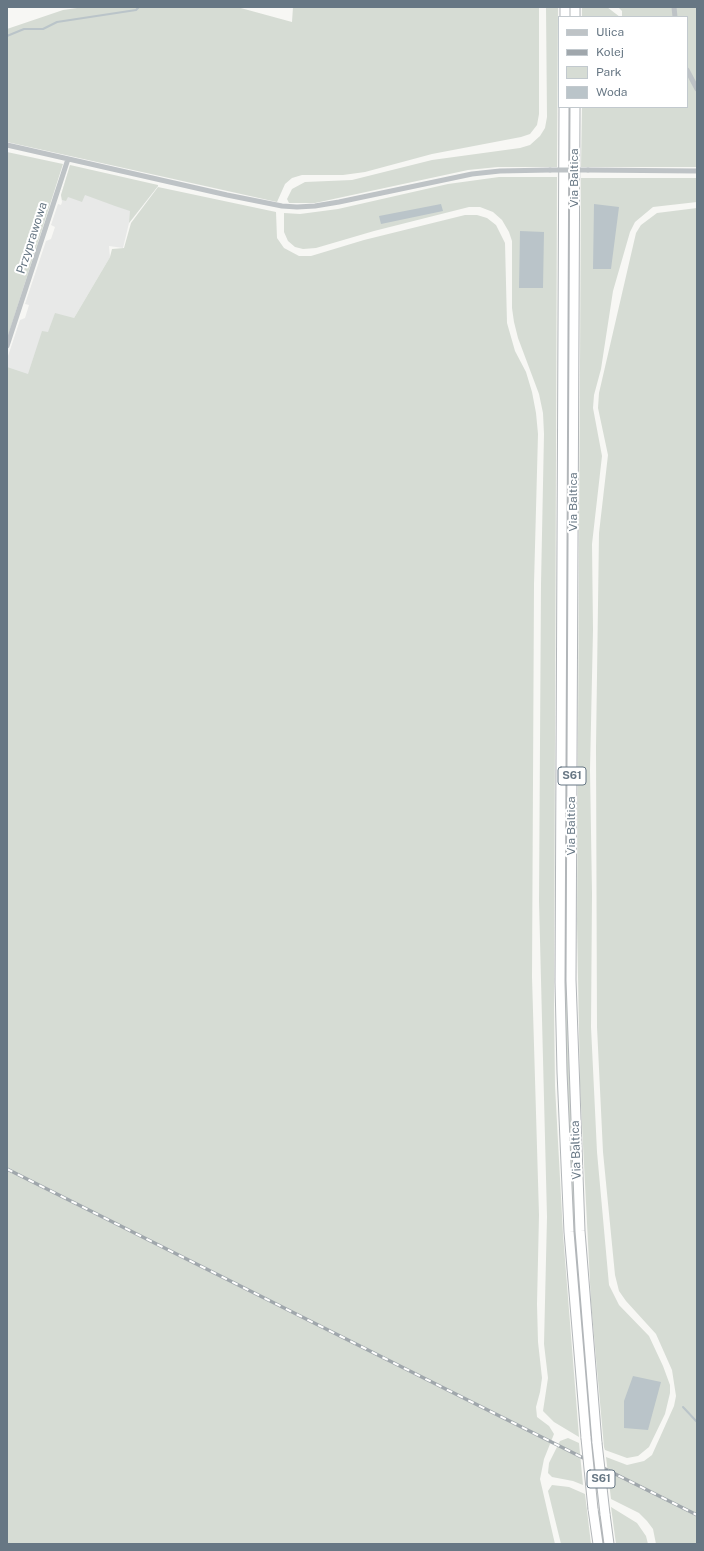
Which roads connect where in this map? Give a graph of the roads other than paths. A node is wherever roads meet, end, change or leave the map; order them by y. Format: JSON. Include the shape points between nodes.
{"nodes":[{"id":1,"x":688,"y":72,"type":"edge"},
{"id":2,"x":697,"y":89,"type":"edge"},
{"id":3,"x":564,"y":108,"type":"edge"},
{"id":4,"x":574,"y":108,"type":"edge"},
{"id":5,"x":7,"y":145,"type":"edge"},
{"id":6,"x":68,"y":159,"type":"junction"},
{"id":7,"x":697,"y":171,"type":"edge"},
{"id":8,"x":7,"y":346,"type":"edge"},
{"id":9,"x":598,"y":1544,"type":"edge"},
{"id":10,"x":609,"y":1544,"type":"edge"}],
"edges":[{"from":1,"to":2,"type":"street"},
{"from":3,"to":9,"type":"highway","name":"Via Baltica","number":"S61","bridge":true,"via":[[560,982],[569,1232],[586,1438]]},
{"from":4,"to":10,"type":"highway","name":"Via Baltica","number":"S61","bridge":true,"via":[[571,980],[580,1231],[597,1443]]},
{"from":5,"to":6,"type":"street"},
{"from":6,"to":7,"type":"street","bridge":true,"via":[[227,195],[297,207],[339,202],[472,174],[500,171]]},
{"from":6,"to":8,"type":"street","name":"Przyprawowa"}]}
